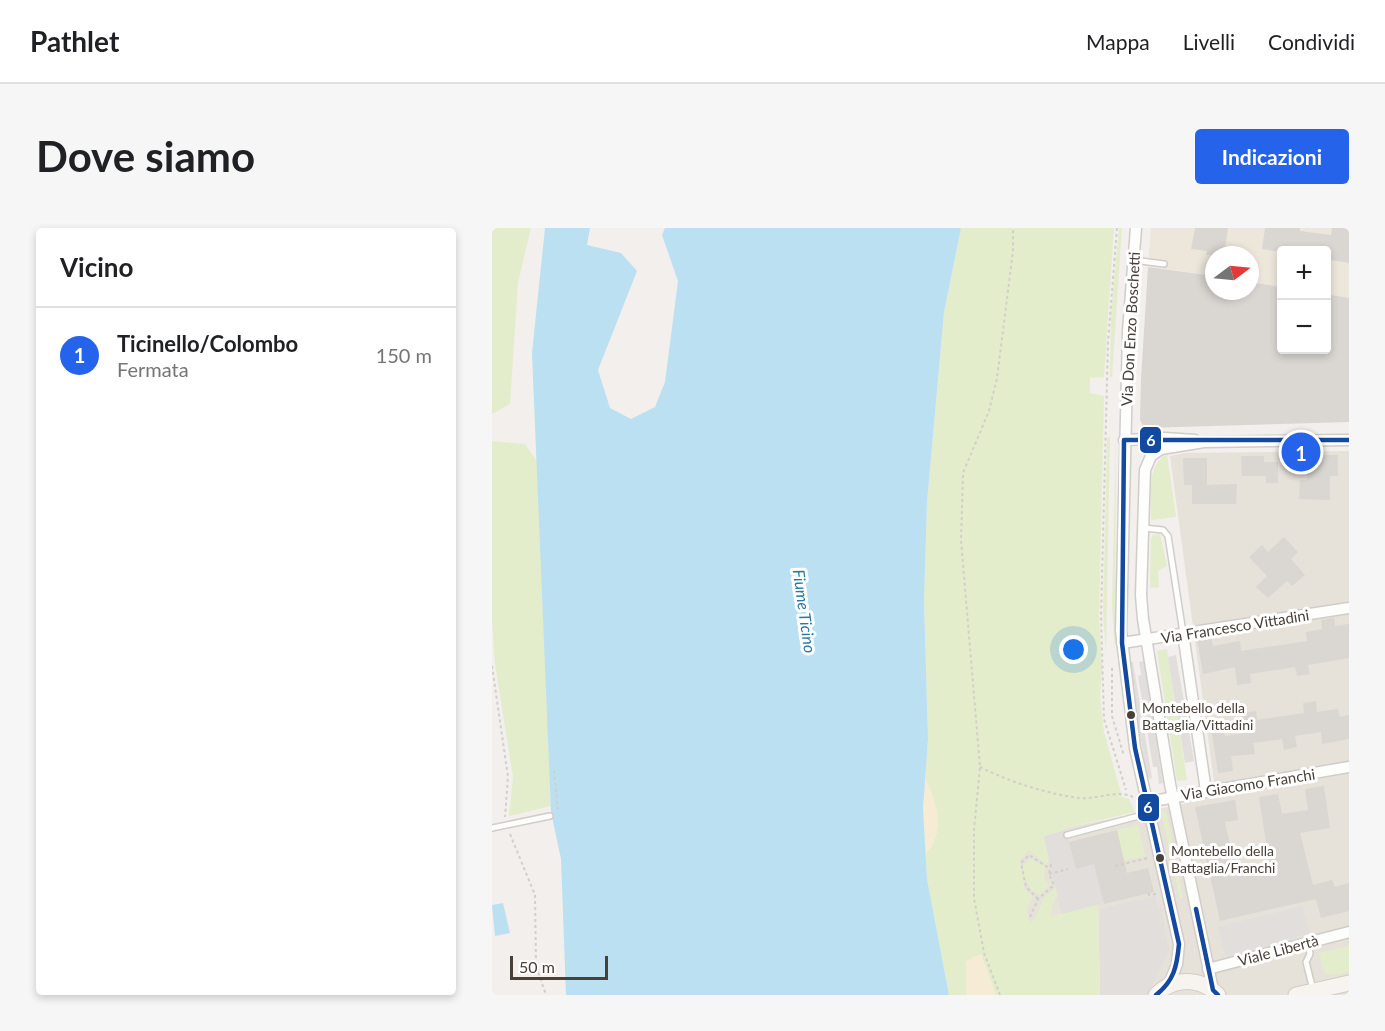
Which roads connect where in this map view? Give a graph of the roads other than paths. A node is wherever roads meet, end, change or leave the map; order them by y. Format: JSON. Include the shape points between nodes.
{"nodes":[{"id":1,"x":1136,"y":228,"type":"edge"},
{"id":2,"x":1133,"y":260,"type":"junction"},
{"id":3,"x":1164,"y":264,"type":"dead end"},
{"id":4,"x":1124,"y":436,"type":"junction"},
{"id":5,"x":1349,"y":440,"type":"edge"},
{"id":6,"x":1204,"y":442,"type":"junction"},
{"id":7,"x":1144,"y":528,"type":"junction"},
{"id":8,"x":1349,"y":608,"type":"edge"},
{"id":9,"x":1183,"y":633,"type":"junction"},
{"id":10,"x":1146,"y":640,"type":"junction"},
{"id":11,"x":1122,"y":643,"type":"junction"},
{"id":12,"x":1349,"y":768,"type":"edge"},
{"id":13,"x":1206,"y":791,"type":"junction"},
{"id":14,"x":1172,"y":797,"type":"junction"},
{"id":15,"x":1148,"y":808,"type":"junction"},
{"id":16,"x":550,"y":816,"type":"dead end"},
{"id":17,"x":492,"y":828,"type":"edge"},
{"id":18,"x":1067,"y":835,"type":"dead end"},
{"id":19,"x":1349,"y":932,"type":"edge"},
{"id":20,"x":1308,"y":942,"type":"junction"},
{"id":21,"x":1208,"y":969,"type":"junction"},
{"id":22,"x":1349,"y":983,"type":"edge"},
{"id":23,"x":1169,"y":985,"type":"junction"},
{"id":24,"x":1313,"y":991,"type":"junction"},
{"id":25,"x":1215,"y":992,"type":"edge"},
{"id":26,"x":1156,"y":995,"type":"edge"},
{"id":27,"x":1296,"y":995,"type":"edge"}],
"edges":[{"from":1,"to":2,"type":"street","name":"Via Don Enzo Boschetti"},
{"from":2,"to":3,"type":"lane"},
{"from":2,"to":4,"type":"street","name":"Via Don Enzo Boschetti"},
{"from":4,"to":6,"type":"street"},
{"from":4,"to":11,"type":"street","name":"Via Don Enzo Boschetti"},
{"from":5,"to":6,"type":"street"},
{"from":6,"to":7,"type":"street","via":[[1161,449],[1151,456],[1145,470]]},
{"from":7,"to":9,"type":"lane","via":[[1163,530],[1168,536]]},
{"from":7,"to":10,"type":"street","via":[[1141,595]]},
{"from":8,"to":9,"type":"street","name":"Via Francesco Vittadini"},
{"from":9,"to":10,"type":"street","name":"Via Francesco Vittadini"},
{"from":9,"to":13,"type":"street"},
{"from":10,"to":11,"type":"street","name":"Via Francesco Vittadini"},
{"from":10,"to":14,"type":"street"},
{"from":11,"to":15,"type":"street","name":"Via Don Enzo Boschetti","via":[[1131,720]]},
{"from":12,"to":13,"type":"street","name":"Via Giacomo Franchi"},
{"from":13,"to":14,"type":"street","name":"Via Giacomo Franchi"},
{"from":14,"to":15,"type":"street","name":"Via Giacomo Franchi"},
{"from":14,"to":21,"type":"street"},
{"from":15,"to":18,"type":"lane"},
{"from":15,"to":23,"type":"street","name":"Via Don Enzo Boschetti","via":[[1179,944]]},
{"from":16,"to":17,"type":"lane"},
{"from":19,"to":20,"type":"street","name":"Viale Libertà"},
{"from":20,"to":21,"type":"street","name":"Viale Libertà"},
{"from":20,"to":24,"type":"lane","via":[[1310,954],[1306,963]]},
{"from":21,"to":25,"type":"street"},
{"from":22,"to":24,"type":"main road"},
{"from":23,"to":25,"type":"main road","via":[[1187,981]]},
{"from":23,"to":26,"type":"main road"},
{"from":24,"to":27,"type":"main road"}]}
